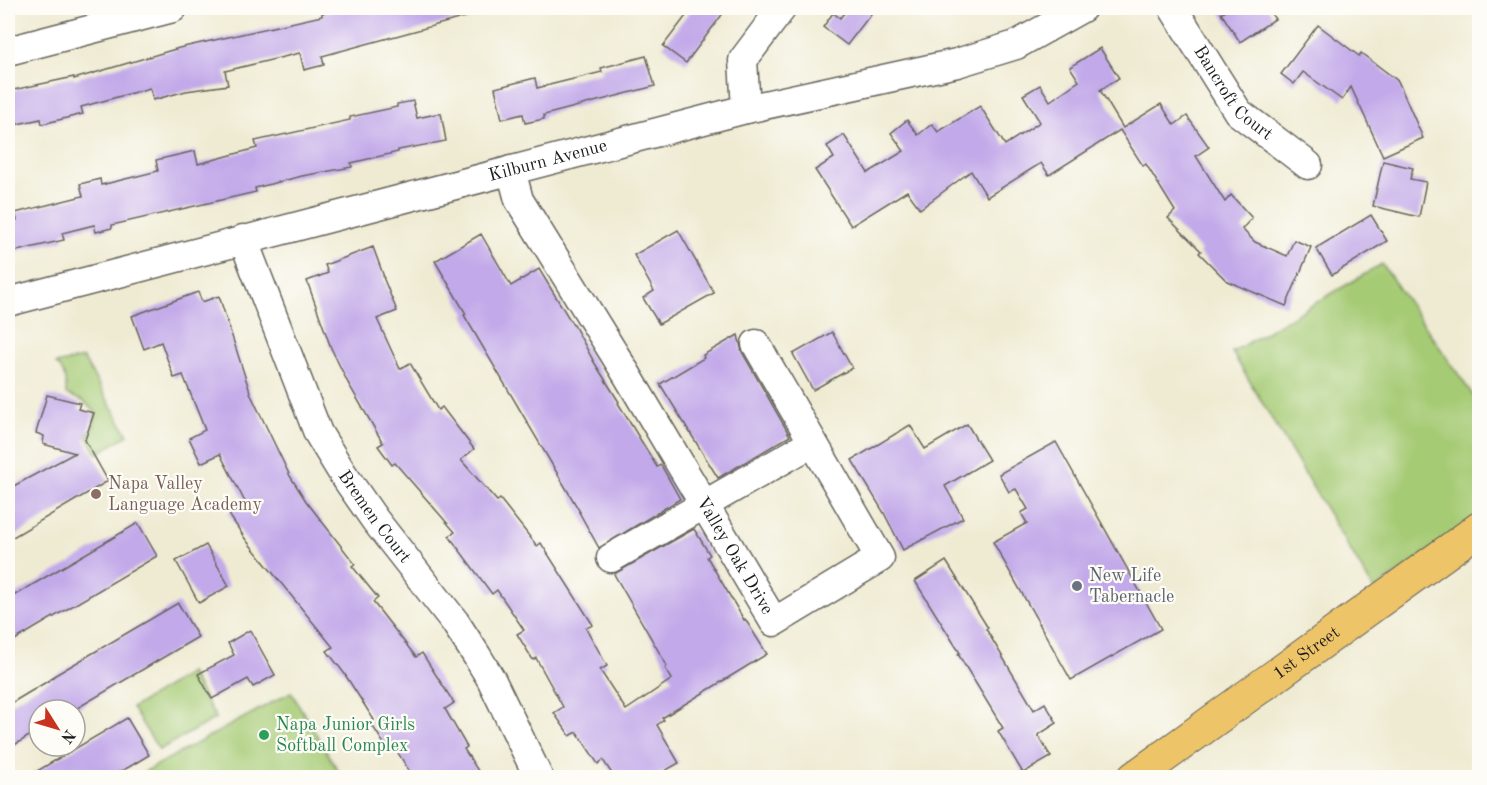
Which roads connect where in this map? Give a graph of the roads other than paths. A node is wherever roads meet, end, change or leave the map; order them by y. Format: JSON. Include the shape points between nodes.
{"nodes":[{"id":1,"x":173,"y":8,"type":"edge"},
{"id":2,"x":782,"y":8,"type":"edge"},
{"id":3,"x":1082,"y":8,"type":"edge"},
{"id":4,"x":1173,"y":8,"type":"edge"},
{"id":5,"x":99,"y":17,"type":"edge"},
{"id":6,"x":8,"y":51,"type":"edge"},
{"id":7,"x":746,"y":109,"type":"junction"},
{"id":8,"x":1308,"y":165,"type":"dead end"},
{"id":9,"x":511,"y":170,"type":"junction"},
{"id":10,"x":243,"y":239,"type":"junction"},
{"id":11,"x":8,"y":302,"type":"edge"},
{"id":12,"x":756,"y":344,"type":"dead end"},
{"id":13,"x":812,"y":443,"type":"junction"},
{"id":14,"x":704,"y":504,"type":"junction"},
{"id":15,"x":1479,"y":528,"type":"edge"},
{"id":16,"x":611,"y":558,"type":"dead end"},
{"id":17,"x":539,"y":777,"type":"edge"},
{"id":18,"x":1134,"y":777,"type":"edge"}],
"edges":[{"from":1,"to":5,"type":"street"},
{"from":2,"to":7,"type":"street","via":[[743,60]]},
{"from":3,"to":7,"type":"street","name":"Kilburn Avenue","via":[[1016,45],[957,63]]},
{"from":4,"to":8,"type":"street","name":"Bancroft Court","via":[[1238,112]]},
{"from":5,"to":6,"type":"street"},
{"from":7,"to":9,"type":"street","name":"Kilburn Avenue"},
{"from":9,"to":10,"type":"street","name":"Kilburn Avenue"},
{"from":9,"to":14,"type":"street","name":"Valley Oak Drive","via":[[519,200]]},
{"from":10,"to":11,"type":"street","name":"Kilburn Avenue"},
{"from":10,"to":17,"type":"street","name":"Bremen Court","via":[[318,433],[375,520],[477,656]]},
{"from":12,"to":13,"type":"street","name":"Valley Oak Drive"},
{"from":13,"to":14,"type":"street"},
{"from":13,"to":14,"type":"street","name":"Valley Oak Drive","via":[[880,558],[774,622]]},
{"from":14,"to":16,"type":"street"},
{"from":15,"to":18,"type":"main road","name":"1st Street"}]}
